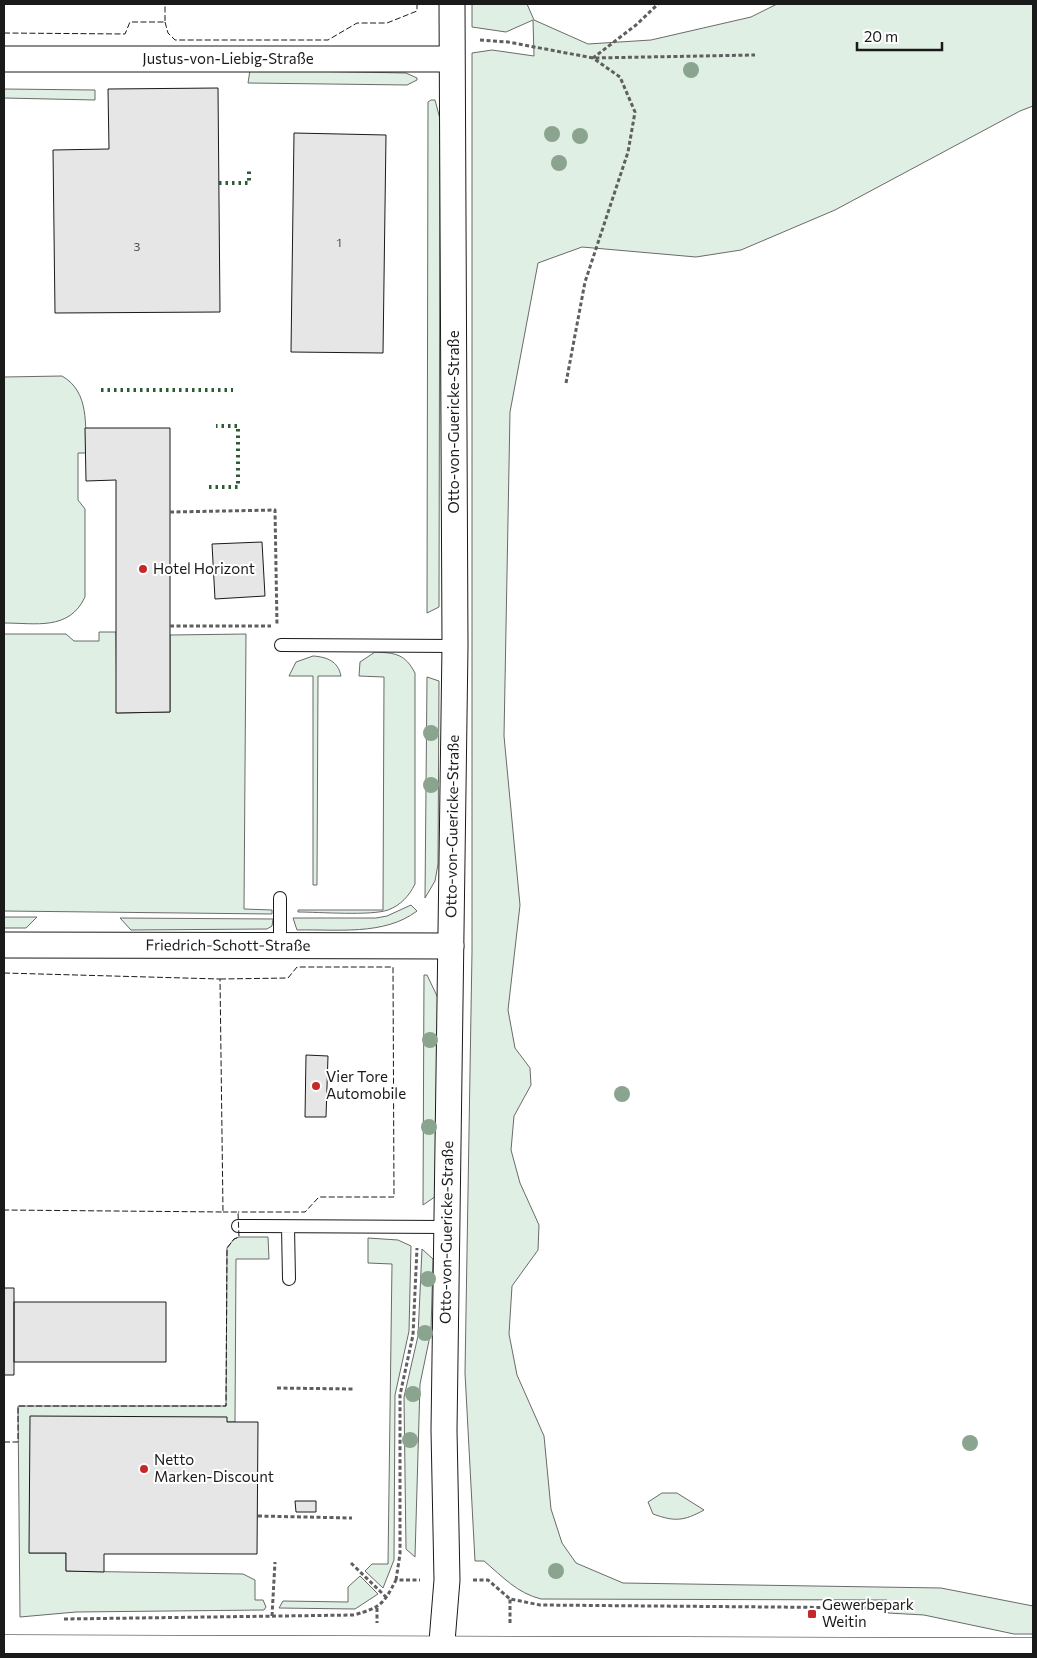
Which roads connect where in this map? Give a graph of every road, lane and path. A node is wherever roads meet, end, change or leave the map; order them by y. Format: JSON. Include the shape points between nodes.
{"nodes":[{"id":1,"x":452,"y":4,"type":"edge"},
{"id":2,"x":658,"y":4,"type":"edge"},
{"id":3,"x":452,"y":49,"type":"junction"},
{"id":4,"x":755,"y":55,"type":"dead end"},
{"id":5,"x":4,"y":58,"type":"edge"},
{"id":6,"x":593,"y":58,"type":"junction"},
{"id":7,"x":566,"y":383,"type":"dead end"},
{"id":8,"x":170,"y":512,"type":"dead end"},
{"id":9,"x":170,"y":626,"type":"dead end"},
{"id":10,"x":281,"y":645,"type":"dead end"},
{"id":11,"x":455,"y":646,"type":"junction"},
{"id":12,"x":280,"y":898,"type":"dead end"},
{"id":13,"x":4,"y":945,"type":"edge"},
{"id":14,"x":280,"y":946,"type":"junction"},
{"id":15,"x":451,"y":946,"type":"junction"},
{"id":16,"x":238,"y":1226,"type":"dead end"},
{"id":17,"x":447,"y":1226,"type":"junction"},
{"id":18,"x":288,"y":1227,"type":"junction"},
{"id":19,"x":417,"y":1227,"type":"junction"},
{"id":20,"x":289,"y":1279,"type":"dead end"},
{"id":21,"x":278,"y":1388,"type":"dead end"},
{"id":22,"x":354,"y":1388,"type":"dead end"},
{"id":23,"x":258,"y":1516,"type":"dead end"},
{"id":24,"x":352,"y":1518,"type":"dead end"},
{"id":25,"x":275,"y":1562,"type":"dead end"},
{"id":26,"x":352,"y":1563,"type":"dead end"},
{"id":27,"x":396,"y":1580,"type":"dead end"},
{"id":28,"x":387,"y":1598,"type":"dead end"},
{"id":29,"x":510,"y":1599,"type":"dead end"},
{"id":30,"x":377,"y":1608,"type":"dead end"},
{"id":31,"x":885,"y":1608,"type":"dead end"},
{"id":32,"x":272,"y":1616,"type":"junction"},
{"id":33,"x":56,"y":1619,"type":"dead end"},
{"id":34,"x":4,"y":1649,"type":"edge"},
{"id":35,"x":441,"y":1652,"type":"edge"},
{"id":36,"x":1033,"y":1652,"type":"edge"}],
"edges":[{"from":1,"to":3,"type":"street","name":"Otto-von-Guericke-Straße"},
{"from":2,"to":6,"type":"path"},
{"from":3,"to":5,"type":"street","name":"Justus-von-Liebig-Straße"},
{"from":3,"to":6,"type":"path","via":[[508,42]]},
{"from":3,"to":11,"type":"street","name":"Otto-von-Guericke-Straße"},
{"from":4,"to":6,"type":"path"},
{"from":6,"to":7,"type":"path","via":[[620,76],[635,112],[628,152],[585,282]]},
{"from":8,"to":9,"type":"path","via":[[276,510],[277,626]]},
{"from":10,"to":11,"type":"lane"},
{"from":11,"to":15,"type":"street","name":"Otto-von-Guericke-Straße"},
{"from":12,"to":14,"type":"lane"},
{"from":13,"to":14,"type":"street","name":"Friedrich-Schott-Straße"},
{"from":14,"to":15,"type":"street","name":"Friedrich-Schott-Straße"},
{"from":15,"to":17,"type":"street","name":"Otto-von-Guericke-Straße"},
{"from":16,"to":18,"type":"lane"},
{"from":17,"to":19,"type":"lane"},
{"from":17,"to":35,"type":"street","name":"Otto-von-Guericke-Straße","via":[[446,1580]]},
{"from":18,"to":19,"type":"lane"},
{"from":18,"to":20,"type":"lane"},
{"from":19,"to":27,"type":"path","via":[[413,1335],[400,1395],[400,1554]]},
{"from":21,"to":22,"type":"path"},
{"from":23,"to":24,"type":"path"},
{"from":25,"to":32,"type":"path"},
{"from":26,"to":28,"type":"path"},
{"from":29,"to":31,"type":"path","via":[[540,1605]]},
{"from":30,"to":32,"type":"path","via":[[354,1615]]},
{"from":32,"to":33,"type":"path"},
{"from":34,"to":35,"type":"main road"},
{"from":35,"to":36,"type":"main road"}]}
